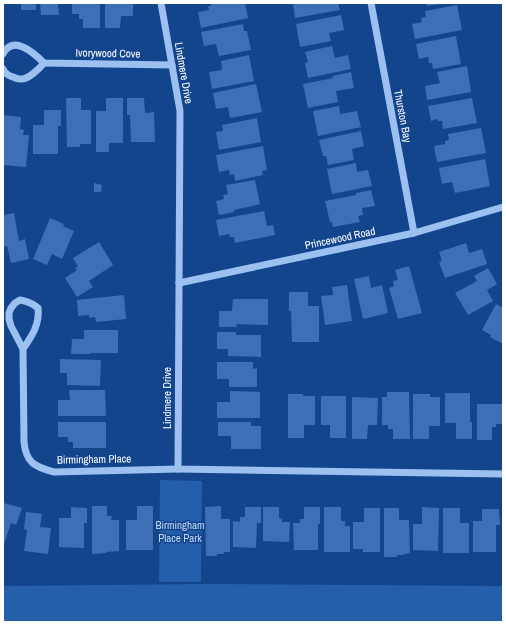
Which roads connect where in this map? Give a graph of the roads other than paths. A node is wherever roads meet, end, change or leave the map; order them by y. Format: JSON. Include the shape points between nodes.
{"nodes":[{"id":1,"x":161,"y":3,"type":"edge"},
{"id":2,"x":371,"y":3,"type":"edge"},
{"id":3,"x":3,"y":54,"type":"edge"},
{"id":4,"x":44,"y":63,"type":"junction"},
{"id":5,"x":172,"y":65,"type":"junction"},
{"id":6,"x":3,"y":69,"type":"edge"},
{"id":7,"x":503,"y":207,"type":"edge"},
{"id":8,"x":414,"y":233,"type":"junction"},
{"id":9,"x":179,"y":283,"type":"junction"},
{"id":10,"x":23,"y":350,"type":"junction"},
{"id":11,"x":178,"y":469,"type":"junction"},
{"id":12,"x":503,"y":474,"type":"edge"}],
"edges":[{"from":1,"to":5,"type":"street","name":"Lindmere Drive"},
{"from":2,"to":8,"type":"street","name":"Thurston Bay"},
{"from":3,"to":4,"type":"street","via":[[10,46],[18,45],[37,55]]},
{"from":4,"to":5,"type":"street","name":"Ivorywood Cove"},
{"from":4,"to":6,"type":"street","via":[[37,71],[20,80],[10,76]]},
{"from":5,"to":9,"type":"street","name":"Lindmere Drive","via":[[180,111]]},
{"from":7,"to":8,"type":"street","name":"Princewood Road"},
{"from":8,"to":9,"type":"street","name":"Princewood Road"},
{"from":9,"to":11,"type":"street","name":"Lindmere Drive"},
{"from":10,"to":10,"type":"street","name":"Birmingham Place","via":[[36,327],[39,315],[38,308],[33,304],[20,300],[11,308],[9,319]]},
{"from":10,"to":11,"type":"street","name":"Birmingham Place","via":[[24,452],[35,466],[54,472]]},
{"from":11,"to":12,"type":"street"}]}
